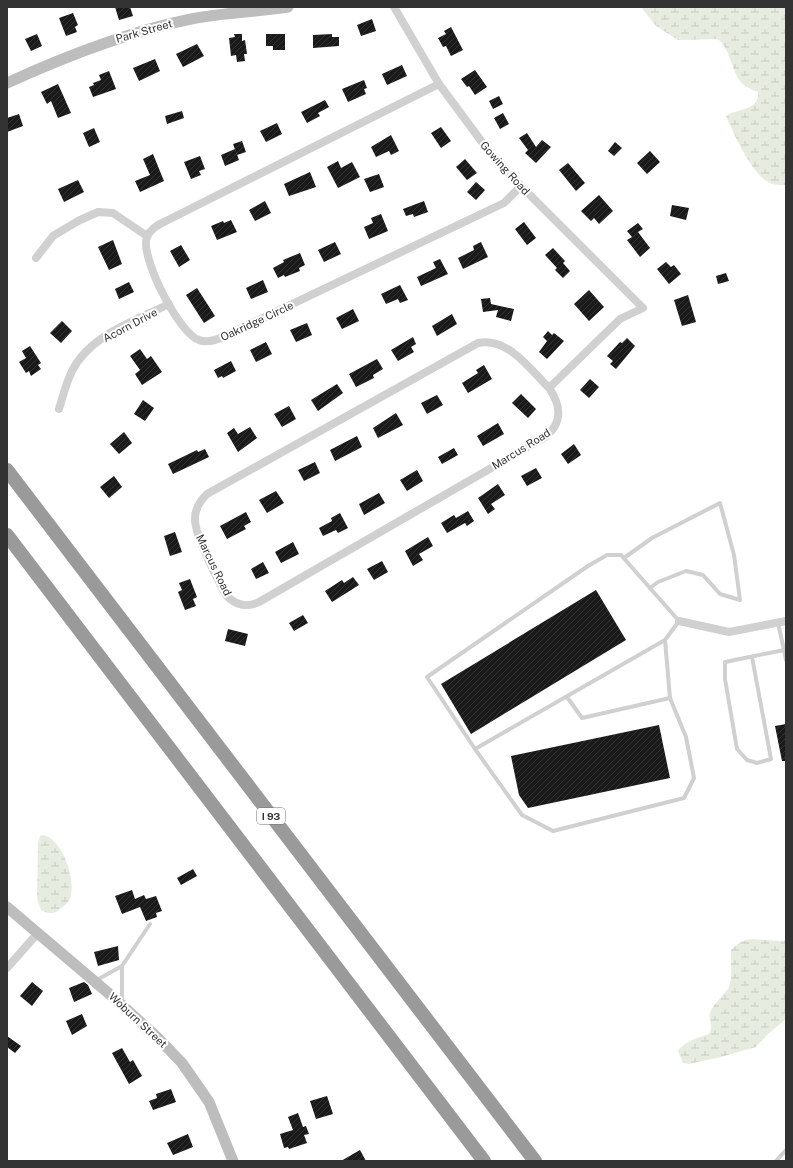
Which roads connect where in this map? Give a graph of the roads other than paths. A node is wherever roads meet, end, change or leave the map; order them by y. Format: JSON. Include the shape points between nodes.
{"nodes":[{"id":1,"x":288,"y":7,"type":"edge"},
{"id":2,"x":394,"y":7,"type":"edge"},
{"id":3,"x":7,"y":83,"type":"edge"},
{"id":4,"x":439,"y":84,"type":"junction"},
{"id":5,"x":520,"y":187,"type":"junction"},
{"id":6,"x":147,"y":236,"type":"junction"},
{"id":7,"x":36,"y":258,"type":"dead end"},
{"id":8,"x":169,"y":304,"type":"junction"},
{"id":9,"x":549,"y":388,"type":"junction"},
{"id":10,"x":58,"y":409,"type":"dead end"},
{"id":11,"x":7,"y":470,"type":"edge"},
{"id":12,"x":7,"y":535,"type":"edge"},
{"id":13,"x":624,"y":558,"type":"junction"},
{"id":14,"x":650,"y":588,"type":"junction"},
{"id":15,"x":679,"y":621,"type":"junction"},
{"id":16,"x":782,"y":622,"type":"edge"},
{"id":17,"x":665,"y":640,"type":"junction"},
{"id":18,"x":785,"y":649,"type":"edge"},
{"id":19,"x":752,"y":657,"type":"junction"},
{"id":20,"x":786,"y":660,"type":"edge"},
{"id":21,"x":567,"y":697,"type":"junction"},
{"id":22,"x":670,"y":698,"type":"junction"},
{"id":23,"x":475,"y":749,"type":"junction"},
{"id":24,"x":7,"y":907,"type":"edge"},
{"id":25,"x":150,"y":924,"type":"dead end"},
{"id":26,"x":37,"y":934,"type":"junction"},
{"id":27,"x":122,"y":966,"type":"junction"},
{"id":28,"x":7,"y":968,"type":"edge"},
{"id":29,"x":95,"y":981,"type":"junction"},
{"id":30,"x":122,"y":1005,"type":"junction"},
{"id":31,"x":786,"y":1150,"type":"edge"},
{"id":32,"x":233,"y":1161,"type":"edge"},
{"id":33,"x":484,"y":1161,"type":"edge"},
{"id":34,"x":536,"y":1161,"type":"edge"},
{"id":35,"x":776,"y":1161,"type":"edge"}],
"edges":[{"from":1,"to":3,"type":"street","name":"Park Street","via":[[210,16],[141,31],[94,46]]},
{"from":2,"to":4,"type":"street","name":"Gowing Road"},
{"from":4,"to":5,"type":"street","name":"Gowing Road","via":[[478,139]]},
{"from":4,"to":6,"type":"street","via":[[166,221]]},
{"from":5,"to":8,"type":"street","name":"Oakridge Circle","via":[[504,203],[223,337],[204,341],[194,337],[180,324]]},
{"from":5,"to":9,"type":"street","name":"Gowing Road","via":[[643,308],[620,320]]},
{"from":6,"to":7,"type":"street","via":[[115,214],[98,212],[53,236]]},
{"from":6,"to":8,"type":"street","name":"Oakridge Circle","via":[[146,245],[150,260]]},
{"from":8,"to":10,"type":"street","name":"Acorn Drive","via":[[109,334],[92,346],[72,370]]},
{"from":9,"to":9,"type":"street","name":"Marcus Road","via":[[509,349],[489,342],[478,343],[212,491],[200,502],[195,523],[226,595],[242,605],[259,602],[545,437],[555,426],[559,415],[557,402]]},
{"from":11,"to":34,"type":"highway","number":"I 93"},
{"from":12,"to":33,"type":"highway"},
{"from":13,"to":14,"type":"lane"},
{"from":13,"to":14,"type":"lane","via":[[652,538],[720,503],[734,555],[740,600],[720,594],[703,575],[686,571],[658,582]]},
{"from":13,"to":23,"type":"lane","via":[[621,555],[607,555],[588,566],[427,677]]},
{"from":14,"to":15,"type":"lane"},
{"from":15,"to":16,"type":"street","via":[[730,632]]},
{"from":15,"to":17,"type":"lane"},
{"from":16,"to":18,"type":"lane"},
{"from":17,"to":21,"type":"lane"},
{"from":17,"to":22,"type":"lane"},
{"from":18,"to":19,"type":"lane"},
{"from":18,"to":20,"type":"lane"},
{"from":19,"to":19,"type":"lane","via":[[725,662],[725,679],[737,749],[747,760],[757,763],[771,760]]},
{"from":21,"to":22,"type":"lane","via":[[582,718]]},
{"from":21,"to":23,"type":"lane"},
{"from":22,"to":23,"type":"lane","via":[[686,737],[694,778],[684,798],[553,831],[522,815]]},
{"from":24,"to":26,"type":"street","name":"Woburn Street"},
{"from":25,"to":27,"type":"lane"},
{"from":26,"to":28,"type":"street"},
{"from":26,"to":29,"type":"street","name":"Woburn Street"},
{"from":27,"to":29,"type":"lane"},
{"from":27,"to":30,"type":"lane"},
{"from":29,"to":30,"type":"street","name":"Woburn Street"},
{"from":30,"to":32,"type":"street","name":"Woburn Street","via":[[174,1054],[195,1080],[215,1115]]},
{"from":31,"to":35,"type":"lane"}]}
